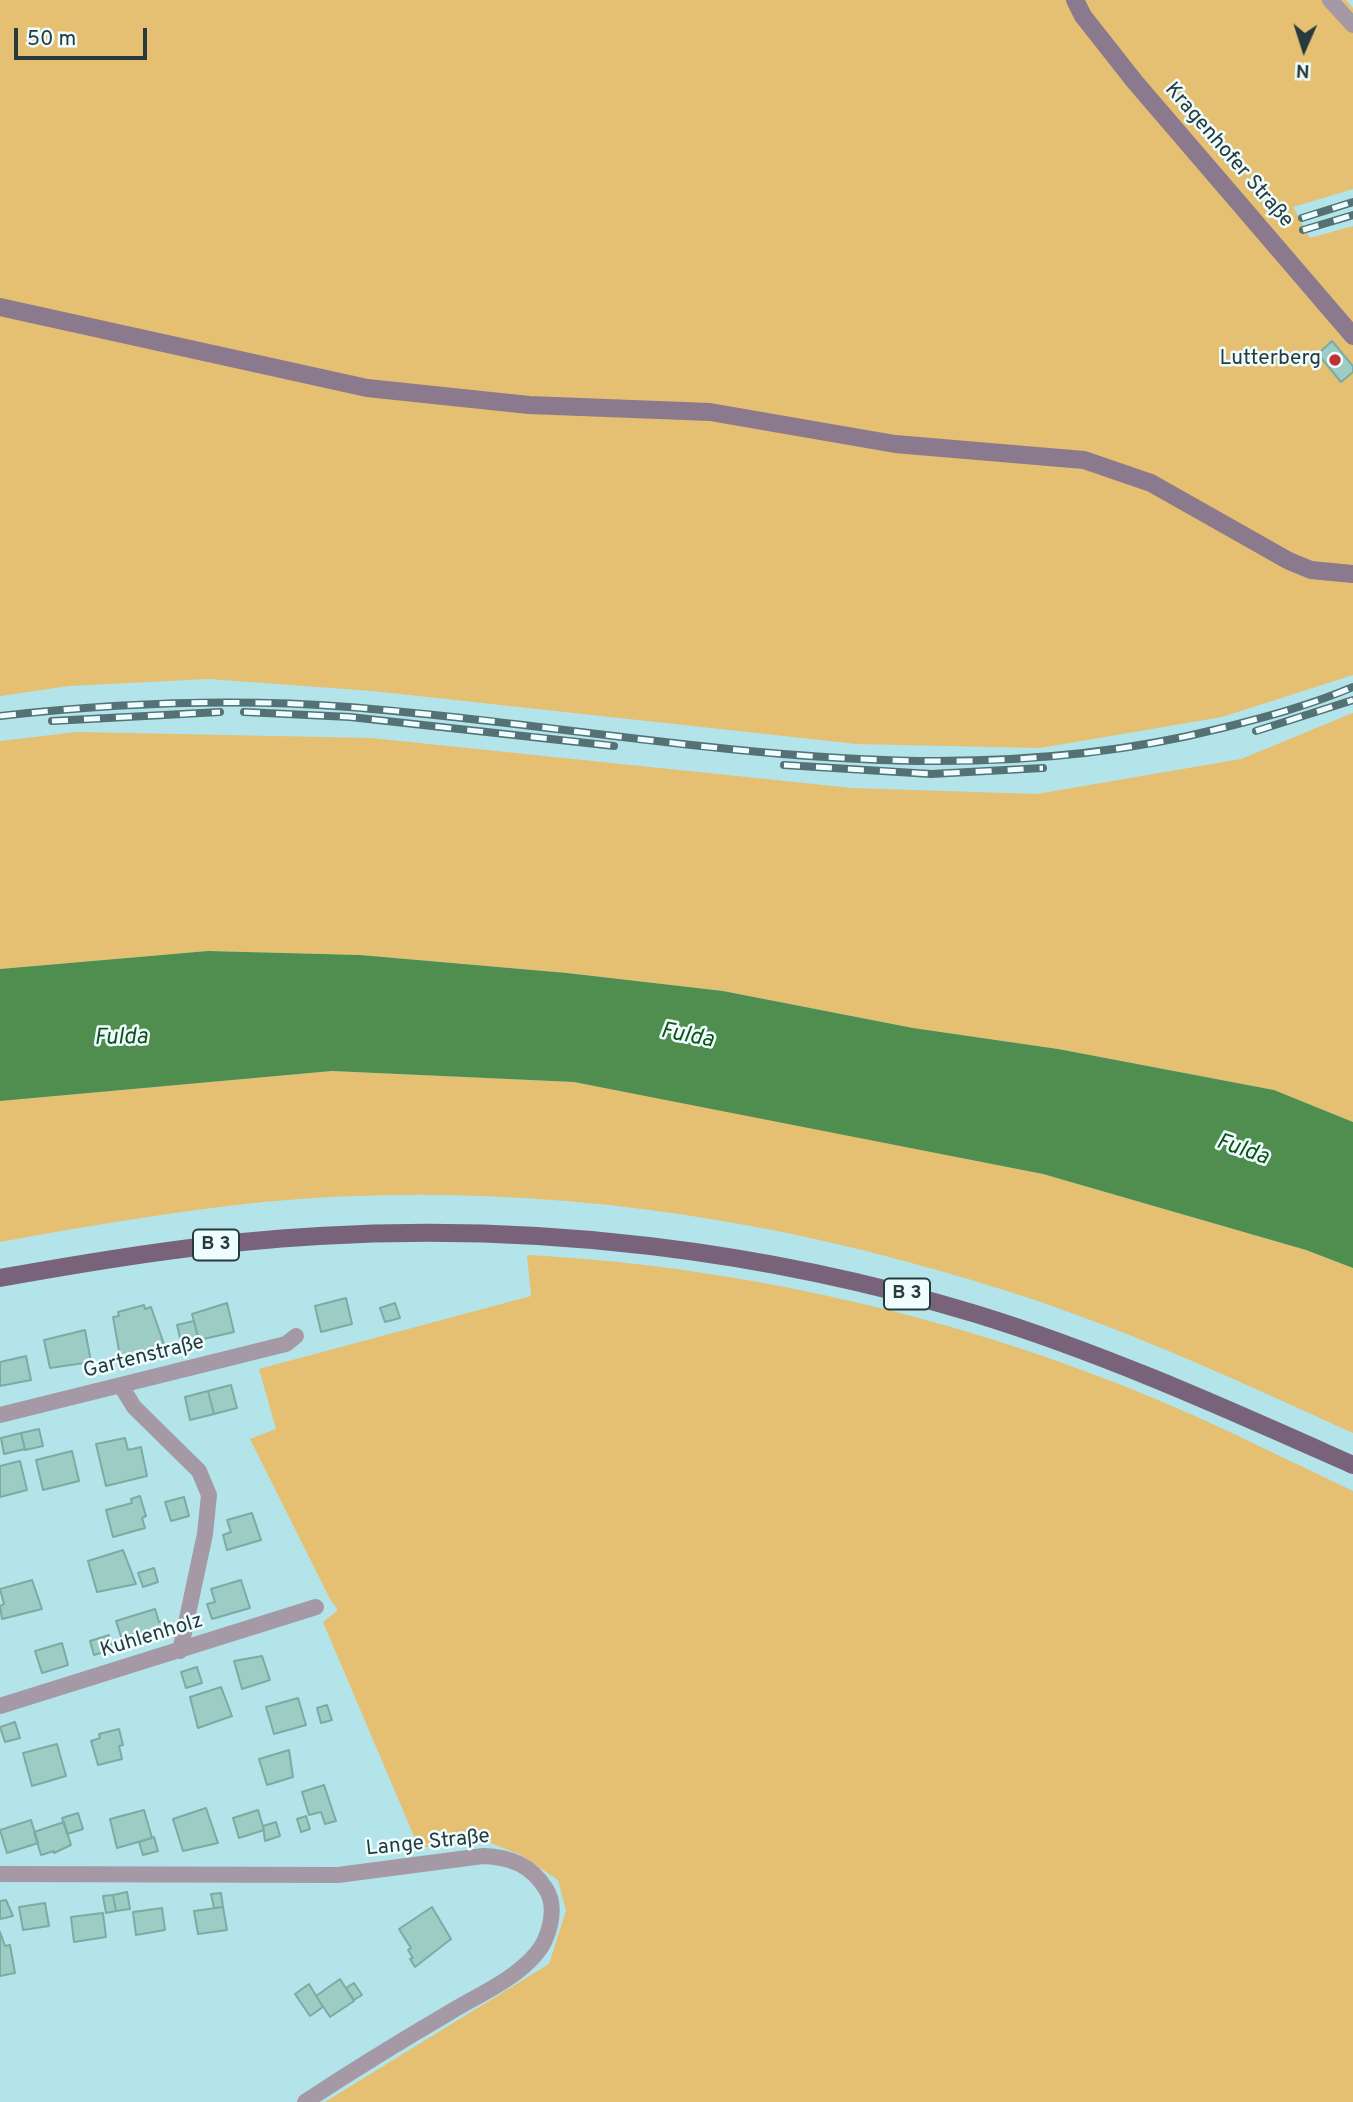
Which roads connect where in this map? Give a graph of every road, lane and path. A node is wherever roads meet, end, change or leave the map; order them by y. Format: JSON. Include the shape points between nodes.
{"nodes":[{"id":1,"x":1075,"y":0,"type":"edge"},
{"id":2,"x":1330,"y":0,"type":"edge"},
{"id":3,"x":1353,"y":26,"type":"edge"},
{"id":4,"x":0,"y":307,"type":"edge"},
{"id":5,"x":1353,"y":336,"type":"edge"},
{"id":6,"x":1353,"y":574,"type":"edge"},
{"id":7,"x":0,"y":1278,"type":"edge"},
{"id":8,"x":296,"y":1336,"type":"dead end"},
{"id":9,"x":121,"y":1385,"type":"junction"},
{"id":10,"x":0,"y":1415,"type":"edge"},
{"id":11,"x":1353,"y":1465,"type":"edge"},
{"id":12,"x":316,"y":1606,"type":"dead end"},
{"id":13,"x":180,"y":1651,"type":"junction"},
{"id":14,"x":0,"y":1706,"type":"edge"},
{"id":15,"x":0,"y":1874,"type":"edge"},
{"id":16,"x":305,"y":2102,"type":"edge"}],
"edges":[{"from":1,"to":5,"type":"street","name":"Kragenhofer Straße","via":[[1135,82]]},
{"from":2,"to":3,"type":"street"},
{"from":4,"to":6,"type":"street","via":[[368,388],[529,405],[710,412],[895,444],[1084,460],[1151,483],[1289,561],[1311,570]]},
{"from":7,"to":11,"type":"main road","number":"B 3","via":[[212,1245],[318,1236],[434,1232],[568,1237],[701,1252],[907,1294],[1045,1336]]},
{"from":8,"to":9,"type":"street","name":"Gartenstraße","via":[[286,1344]]},
{"from":9,"to":10,"type":"street","name":"Gartenstraße"},
{"from":9,"to":13,"type":"street","via":[[134,1408],[199,1471],[209,1495]]},
{"from":12,"to":13,"type":"street","name":"Kuhlenholz"},
{"from":13,"to":14,"type":"street","name":"Kuhlenholz"},
{"from":15,"to":16,"type":"street","name":"Lange Straße","via":[[338,1875],[484,1856],[523,1864],[540,1879],[552,1910],[549,1932],[537,1953],[517,1972]]}]}
